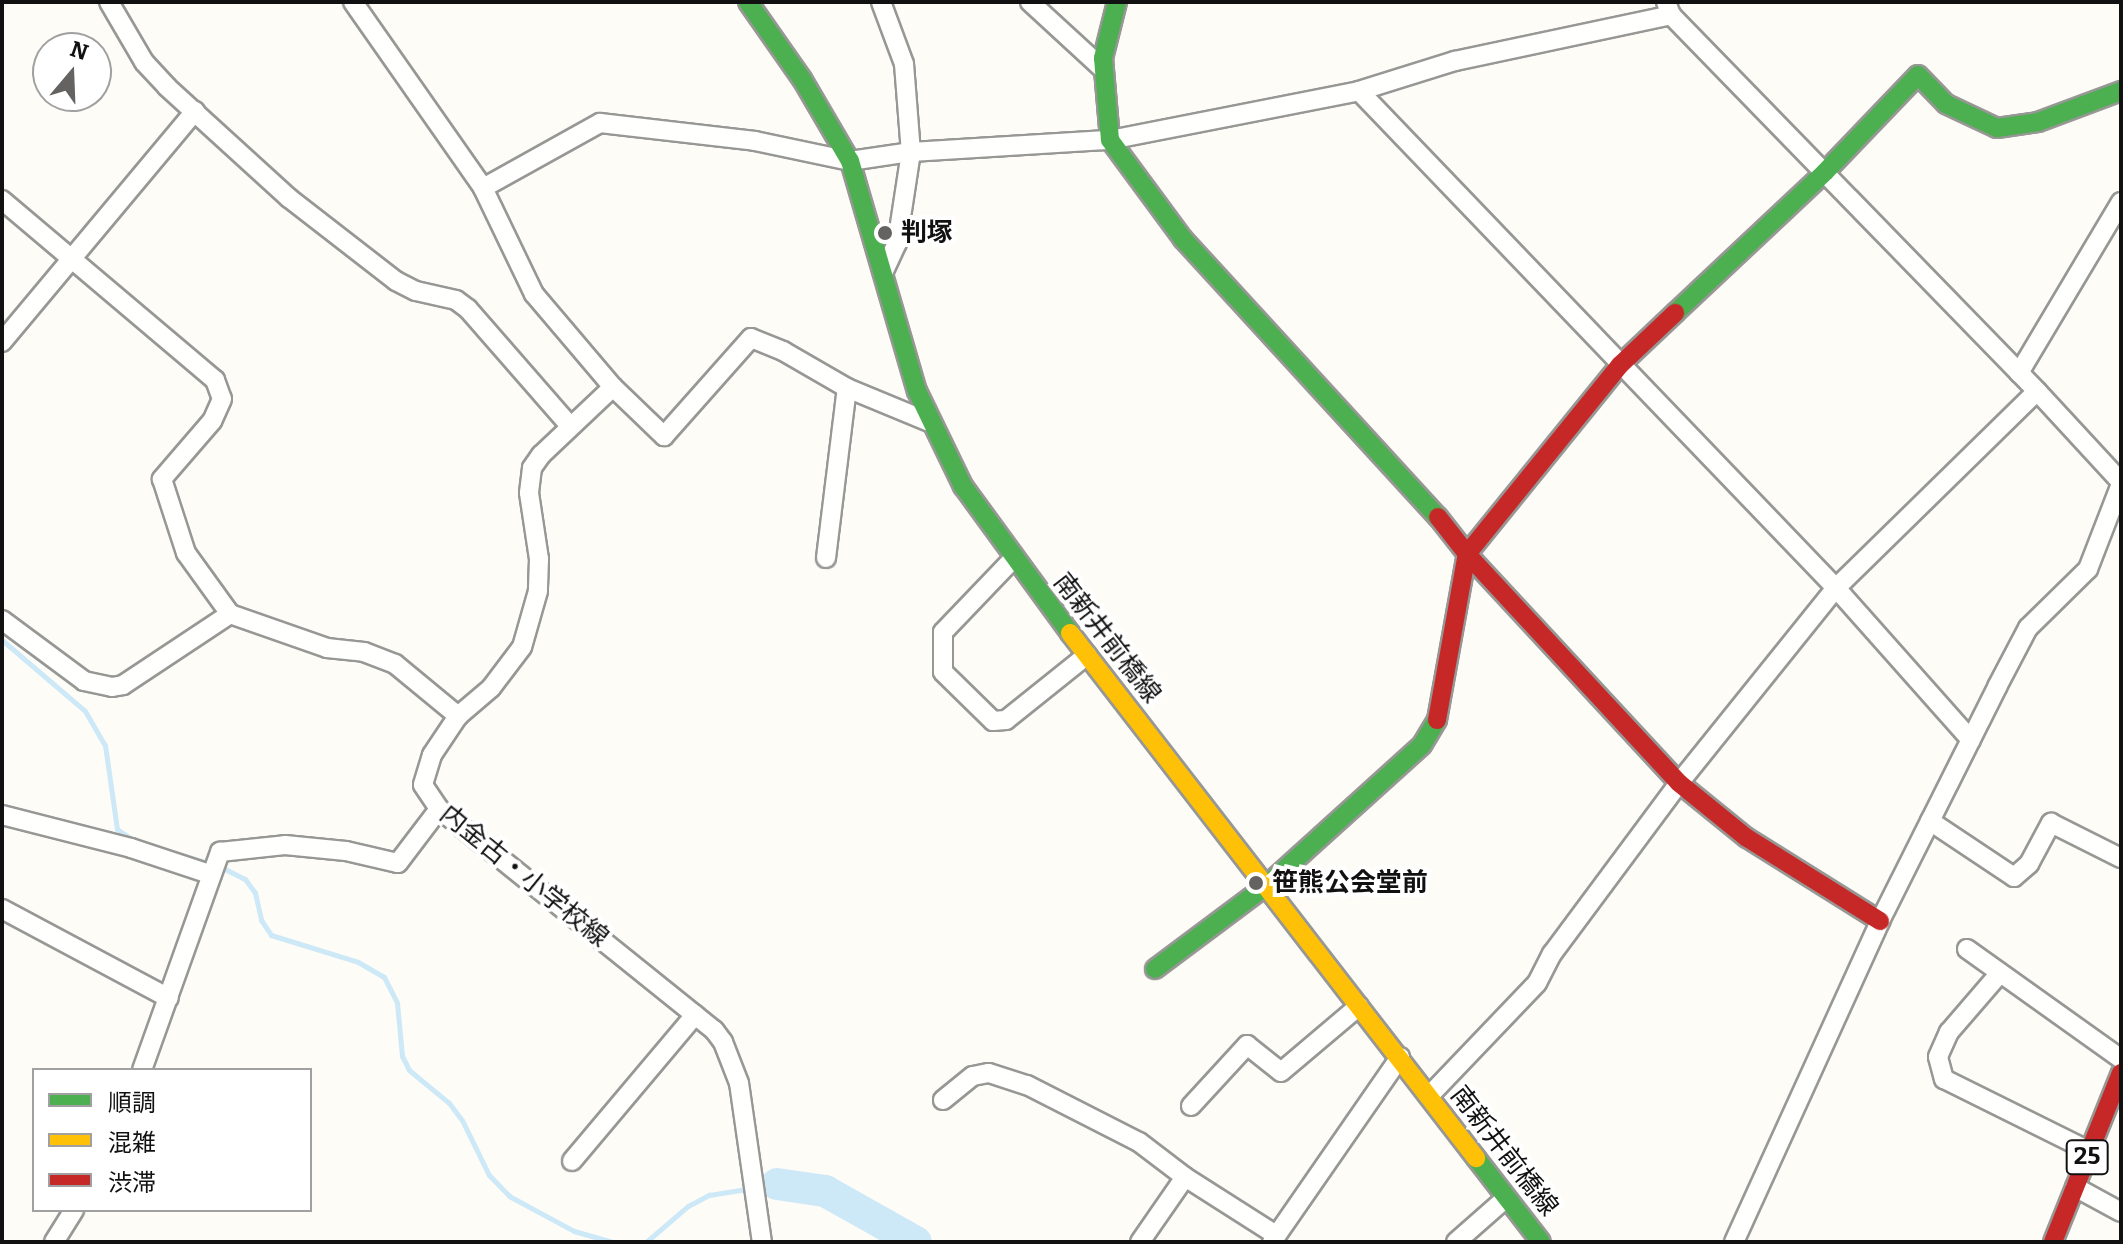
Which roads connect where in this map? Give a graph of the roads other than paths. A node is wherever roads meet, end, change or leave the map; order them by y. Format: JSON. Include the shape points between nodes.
{"nodes":[{"id":1,"x":109,"y":2,"type":"edge"},
{"id":2,"x":353,"y":2,"type":"edge"},
{"id":3,"x":748,"y":2,"type":"edge"},
{"id":4,"x":881,"y":2,"type":"edge"},
{"id":5,"x":1030,"y":2,"type":"edge"},
{"id":6,"x":1117,"y":2,"type":"edge"},
{"id":7,"x":1668,"y":8,"type":"edge"},
{"id":8,"x":1104,"y":70,"type":"junction"},
{"id":9,"x":1359,"y":91,"type":"junction"},
{"id":10,"x":2121,"y":91,"type":"edge"},
{"id":11,"x":195,"y":111,"type":"junction"},
{"id":12,"x":1110,"y":140,"type":"junction"},
{"id":13,"x":911,"y":152,"type":"junction"},
{"id":14,"x":850,"y":161,"type":"junction"},
{"id":15,"x":1825,"y":172,"type":"junction"},
{"id":16,"x":483,"y":188,"type":"junction"},
{"id":17,"x":2,"y":200,"type":"edge"},
{"id":18,"x":2121,"y":202,"type":"edge"},
{"id":19,"x":73,"y":257,"type":"junction"},
{"id":20,"x":883,"y":273,"type":"junction"},
{"id":21,"x":2,"y":342,"type":"edge"},
{"id":22,"x":1620,"y":365,"type":"junction"},
{"id":23,"x":2019,"y":373,"type":"junction"},
{"id":24,"x":613,"y":387,"type":"junction"},
{"id":25,"x":847,"y":388,"type":"junction"},
{"id":26,"x":2037,"y":391,"type":"junction"},
{"id":27,"x":929,"y":422,"type":"junction"},
{"id":28,"x":570,"y":426,"type":"junction"},
{"id":29,"x":2121,"y":483,"type":"edge"},
{"id":30,"x":1467,"y":554,"type":"junction"},
{"id":31,"x":826,"y":558,"type":"dead end"},
{"id":32,"x":1013,"y":559,"type":"junction"},
{"id":33,"x":1836,"y":588,"type":"junction"},
{"id":34,"x":230,"y":614,"type":"junction"},
{"id":35,"x":2,"y":620,"type":"edge"},
{"id":36,"x":1087,"y":655,"type":"junction"},
{"id":37,"x":458,"y":716,"type":"junction"},
{"id":38,"x":1971,"y":740,"type":"junction"},
{"id":39,"x":1679,"y":783,"type":"junction"},
{"id":40,"x":439,"y":809,"type":"junction"},
{"id":41,"x":2,"y":815,"type":"edge"},
{"id":42,"x":1930,"y":821,"type":"junction"},
{"id":43,"x":2121,"y":858,"type":"edge"},
{"id":44,"x":212,"y":875,"type":"junction"},
{"id":45,"x":1266,"y":886,"type":"junction"},
{"id":46,"x":2,"y":909,"type":"edge"},
{"id":47,"x":1880,"y":921,"type":"junction"},
{"id":48,"x":1967,"y":949,"type":"dead end"},
{"id":49,"x":1155,"y":969,"type":"dead end"},
{"id":50,"x":2000,"y":973,"type":"junction"},
{"id":51,"x":169,"y":998,"type":"junction"},
{"id":52,"x":1359,"y":1006,"type":"junction"},
{"id":53,"x":695,"y":1015,"type":"junction"},
{"id":54,"x":1400,"y":1057,"type":"junction"},
{"id":55,"x":2121,"y":1059,"type":"edge"},
{"id":56,"x":143,"y":1068,"type":"edge"},
{"id":57,"x":2121,"y":1073,"type":"edge"},
{"id":58,"x":1429,"y":1096,"type":"junction"},
{"id":59,"x":943,"y":1100,"type":"dead end"},
{"id":60,"x":1191,"y":1106,"type":"dead end"},
{"id":61,"x":2089,"y":1151,"type":"junction"},
{"id":62,"x":572,"y":1161,"type":"dead end"},
{"id":63,"x":1185,"y":1177,"type":"junction"},
{"id":64,"x":2075,"y":1187,"type":"junction"},
{"id":65,"x":1506,"y":1198,"type":"junction"},
{"id":66,"x":73,"y":1212,"type":"edge"},
{"id":67,"x":2121,"y":1212,"type":"edge"},
{"id":68,"x":1274,"y":1238,"type":"edge"},
{"id":69,"x":54,"y":1242,"type":"edge"},
{"id":70,"x":762,"y":1242,"type":"edge"},
{"id":71,"x":1140,"y":1242,"type":"edge"},
{"id":72,"x":1456,"y":1242,"type":"edge"},
{"id":73,"x":1541,"y":1242,"type":"edge"},
{"id":74,"x":1734,"y":1242,"type":"edge"},
{"id":75,"x":2053,"y":1242,"type":"edge"}],
"edges":[{"from":1,"to":11,"type":"street","via":[[144,62]]},
{"from":2,"to":16,"type":"street"},
{"from":3,"to":14,"type":"street","name":"南新井前橋線"},
{"from":4,"to":13,"type":"street","via":[[904,64]]},
{"from":5,"to":8,"type":"street"},
{"from":6,"to":8,"type":"street"},
{"from":7,"to":9,"type":"street","via":[[1455,61]]},
{"from":7,"to":15,"type":"street"},
{"from":8,"to":12,"type":"street"},
{"from":9,"to":12,"type":"street"},
{"from":9,"to":22,"type":"street"},
{"from":10,"to":15,"type":"street","via":[[2038,122],[1997,128],[1946,104],[1918,75]]},
{"from":11,"to":19,"type":"street"},
{"from":11,"to":28,"type":"street","via":[[289,198],[396,281],[456,300],[468,309]]},
{"from":12,"to":13,"type":"street"},
{"from":12,"to":30,"type":"street","via":[[1183,239],[1414,487]]},
{"from":13,"to":14,"type":"street"},
{"from":13,"to":20,"type":"street","via":[[897,243]]},
{"from":14,"to":16,"type":"street","via":[[755,141],[600,123]]},
{"from":14,"to":20,"type":"street","name":"南新井前橋線"},
{"from":15,"to":22,"type":"street"},
{"from":15,"to":23,"type":"street"},
{"from":16,"to":24,"type":"street","via":[[534,294]]},
{"from":17,"to":19,"type":"street"},
{"from":18,"to":23,"type":"street"},
{"from":19,"to":21,"type":"street"},
{"from":19,"to":34,"type":"street","via":[[215,380],[222,399],[212,421],[162,479],[186,553]]},
{"from":20,"to":27,"type":"street","name":"南新井前橋線"},
{"from":22,"to":30,"type":"street"},
{"from":22,"to":33,"type":"street"},
{"from":23,"to":26,"type":"street"},
{"from":24,"to":25,"type":"street","via":[[664,436],[751,338]]},
{"from":24,"to":28,"type":"street","name":"内金古・小学校線"},
{"from":25,"to":27,"type":"street"},
{"from":25,"to":31,"type":"street"},
{"from":26,"to":29,"type":"street"},
{"from":26,"to":33,"type":"street"},
{"from":27,"to":32,"type":"street","name":"南新井前橋線","via":[[963,486]]},
{"from":28,"to":37,"type":"street","name":"内金古・小学校線","via":[[532,468],[529,493],[538,591],[522,647],[491,688]]},
{"from":29,"to":38,"type":"street","via":[[2088,569],[2028,628]]},
{"from":30,"to":39,"type":"street"},
{"from":30,"to":45,"type":"street","via":[[1436,725],[1422,745]]},
{"from":32,"to":36,"type":"street","name":"南新井前橋線"},
{"from":32,"to":36,"type":"street","via":[[943,632],[943,672],[993,721],[1006,720]]},
{"from":33,"to":38,"type":"street"},
{"from":33,"to":39,"type":"street"},
{"from":34,"to":35,"type":"street","via":[[123,685],[112,687],[84,681]]},
{"from":34,"to":37,"type":"street","via":[[315,644],[364,652],[395,664]]},
{"from":36,"to":45,"type":"street","name":"南新井前橋線"},
{"from":37,"to":40,"type":"street","name":"内金古・小学校線","via":[[425,770],[423,785]]},
{"from":38,"to":42,"type":"street"},
{"from":39,"to":47,"type":"street","via":[[1747,838]]},
{"from":39,"to":58,"type":"street","via":[[1552,954],[1537,983]]},
{"from":40,"to":44,"type":"street","via":[[398,863],[285,845],[220,852]]},
{"from":40,"to":53,"type":"street","name":"内金古・小学校線"},
{"from":41,"to":44,"type":"street"},
{"from":42,"to":43,"type":"street","via":[[2014,877],[2029,864],[2051,823]]},
{"from":42,"to":47,"type":"street"},
{"from":44,"to":51,"type":"street"},
{"from":45,"to":49,"type":"street"},
{"from":45,"to":52,"type":"street","name":"南新井前橋線"},
{"from":46,"to":51,"type":"street"},
{"from":47,"to":74,"type":"street"},
{"from":48,"to":50,"type":"street"},
{"from":50,"to":55,"type":"street"},
{"from":50,"to":61,"type":"street","via":[[1949,1032],[1938,1057],[1944,1079]]},
{"from":51,"to":56,"type":"street"},
{"from":52,"to":54,"type":"street","name":"南新井前橋線"},
{"from":52,"to":60,"type":"street","via":[[1281,1072],[1247,1045]]},
{"from":53,"to":62,"type":"street"},
{"from":53,"to":70,"type":"street","name":"内金古・小学校線","via":[[723,1042],[735,1066]]},
{"from":54,"to":58,"type":"street","name":"南新井前橋線"},
{"from":54,"to":68,"type":"street"},
{"from":57,"to":61,"type":"street","number":"25"},
{"from":58,"to":65,"type":"street","name":"南新井前橋線"},
{"from":59,"to":63,"type":"street","via":[[973,1076],[989,1073],[1027,1085],[1139,1142]]},
{"from":61,"to":64,"type":"street","number":"25"},
{"from":63,"to":68,"type":"street"},
{"from":63,"to":71,"type":"street"},
{"from":64,"to":67,"type":"street"},
{"from":64,"to":75,"type":"street","number":"25"},
{"from":65,"to":72,"type":"street"},
{"from":65,"to":73,"type":"street","name":"南新井前橋線"},
{"from":66,"to":69,"type":"street"}]}
